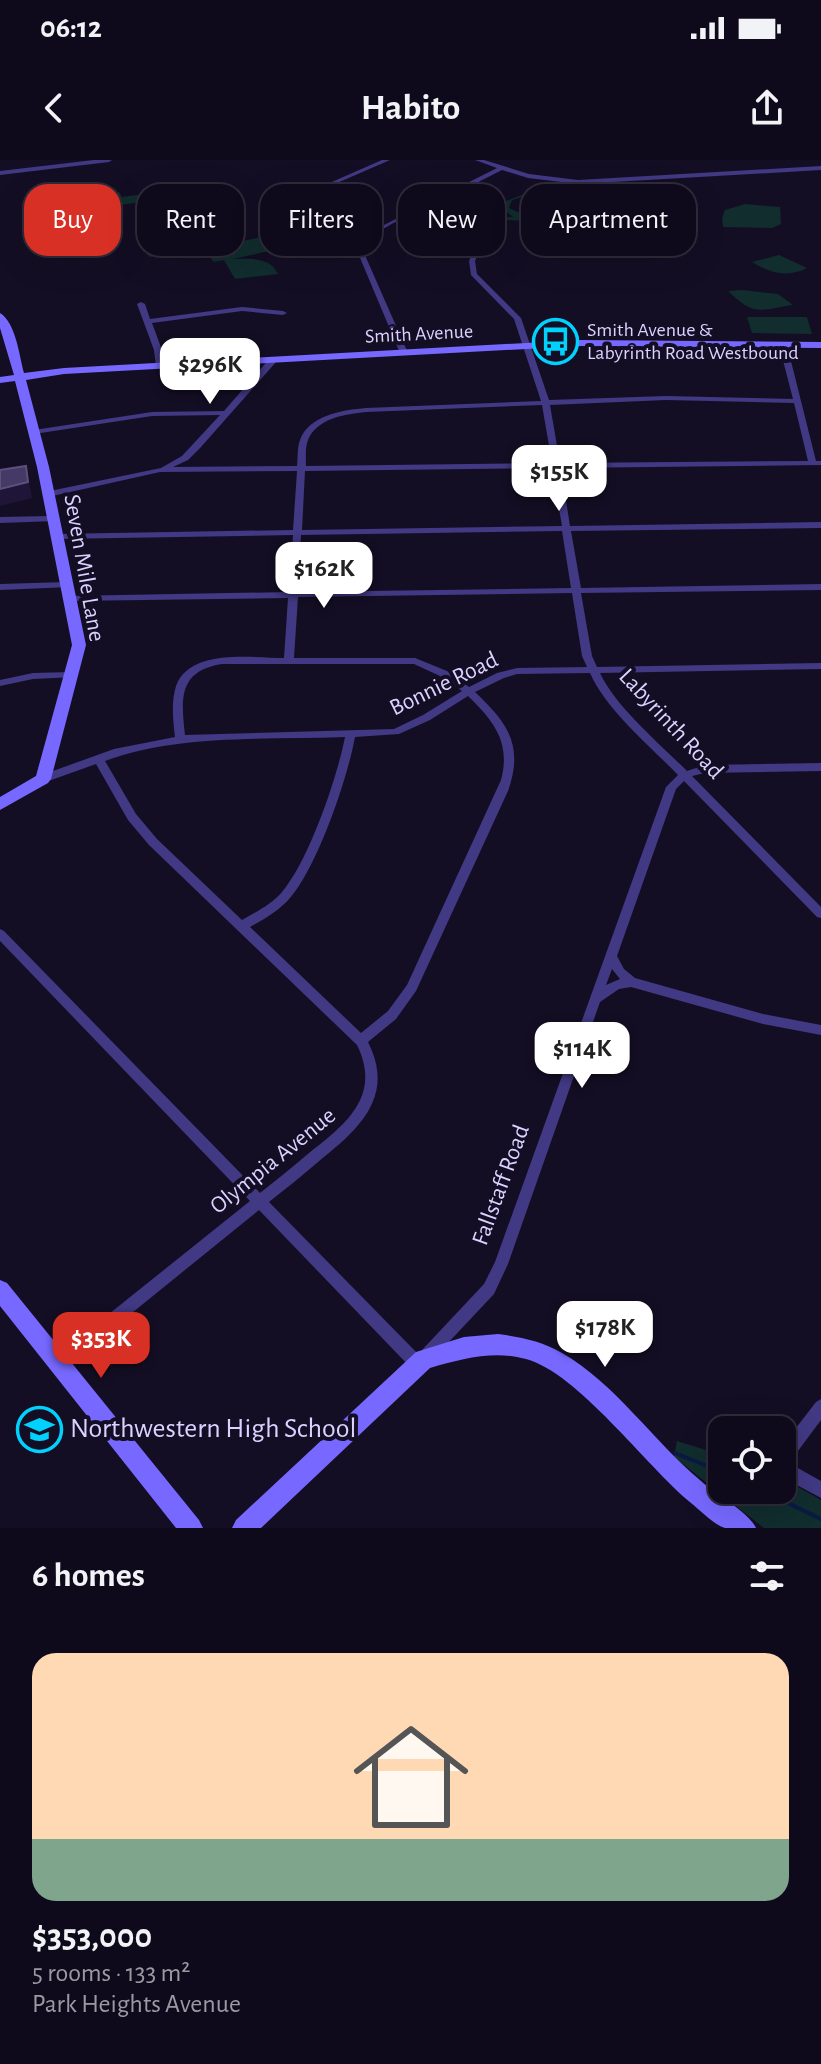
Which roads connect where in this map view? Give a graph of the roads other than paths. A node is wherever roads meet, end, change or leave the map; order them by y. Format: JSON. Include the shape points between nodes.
{"nodes":[{"id":1,"x":109,"y":160,"type":"edge"},
{"id":2,"x":387,"y":160,"type":"edge"},
{"id":3,"x":478,"y":160,"type":"edge"},
{"id":4,"x":501,"y":168,"type":"junction"},
{"id":5,"x":821,"y":168,"type":"edge"},
{"id":6,"x":0,"y":173,"type":"edge"},
{"id":7,"x":331,"y":184,"type":"edge"},
{"id":8,"x":469,"y":184,"type":"edge"},
{"id":9,"x":398,"y":220,"type":"edge"},
{"id":10,"x":475,"y":256,"type":"edge"},
{"id":11,"x":141,"y":304,"type":"dead end"},
{"id":12,"x":283,"y":313,"type":"dead end"},
{"id":13,"x":0,"y":316,"type":"edge"},
{"id":14,"x":148,"y":321,"type":"junction"},
{"id":15,"x":783,"y":345,"type":"junction"},
{"id":16,"x":821,"y":345,"type":"edge"},
{"id":17,"x":528,"y":346,"type":"junction"},
{"id":18,"x":404,"y":353,"type":"junction"},
{"id":19,"x":273,"y":360,"type":"junction"},
{"id":20,"x":160,"y":366,"type":"junction"},
{"id":21,"x":20,"y":377,"type":"junction"},
{"id":22,"x":0,"y":380,"type":"edge"},
{"id":23,"x":797,"y":401,"type":"junction"},
{"id":24,"x":546,"y":403,"type":"junction"},
{"id":25,"x":226,"y":413,"type":"junction"},
{"id":26,"x":34,"y":432,"type":"junction"},
{"id":27,"x":817,"y":463,"type":"edge"},
{"id":28,"x":557,"y":466,"type":"junction"},
{"id":29,"x":160,"y":470,"type":"junction"},
{"id":30,"x":301,"y":470,"type":"junction"},
{"id":31,"x":48,"y":494,"type":"junction"},
{"id":32,"x":53,"y":519,"type":"junction"},
{"id":33,"x":0,"y":520,"type":"edge"},
{"id":34,"x":821,"y":525,"type":"edge"},
{"id":35,"x":568,"y":529,"type":"junction"},
{"id":36,"x":297,"y":533,"type":"junction"},
{"id":37,"x":57,"y":536,"type":"junction"},
{"id":38,"x":0,"y":587,"type":"edge"},
{"id":39,"x":821,"y":587,"type":"edge"},
{"id":40,"x":577,"y":590,"type":"junction"},
{"id":41,"x":69,"y":591,"type":"junction"},
{"id":42,"x":293,"y":594,"type":"junction"},
{"id":43,"x":289,"y":660,"type":"junction"},
{"id":44,"x":821,"y":666,"type":"edge"},
{"id":45,"x":592,"y":669,"type":"junction"},
{"id":46,"x":72,"y":675,"type":"junction"},
{"id":47,"x":0,"y":683,"type":"edge"},
{"id":48,"x":467,"y":693,"type":"junction"},
{"id":49,"x":350,"y":735,"type":"junction"},
{"id":50,"x":180,"y":739,"type":"junction"},
{"id":51,"x":98,"y":758,"type":"junction"},
{"id":52,"x":821,"y":767,"type":"edge"},
{"id":53,"x":684,"y":775,"type":"junction"},
{"id":54,"x":43,"y":779,"type":"junction"},
{"id":55,"x":0,"y":804,"type":"edge"},
{"id":56,"x":821,"y":914,"type":"edge"},
{"id":57,"x":242,"y":926,"type":"junction"},
{"id":58,"x":0,"y":934,"type":"edge"},
{"id":59,"x":610,"y":956,"type":"junction"},
{"id":60,"x":631,"y":982,"type":"junction"},
{"id":61,"x":594,"y":1001,"type":"junction"},
{"id":62,"x":821,"y":1030,"type":"edge"},
{"id":63,"x":361,"y":1041,"type":"junction"},
{"id":64,"x":260,"y":1200,"type":"junction"},
{"id":65,"x":0,"y":1290,"type":"edge"},
{"id":66,"x":421,"y":1361,"type":"junction"},
{"id":67,"x":59,"y":1363,"type":"junction"},
{"id":68,"x":821,"y":1407,"type":"edge"},
{"id":69,"x":796,"y":1440,"type":"edge"},
{"id":70,"x":796,"y":1476,"type":"edge"},
{"id":71,"x":821,"y":1490,"type":"edge"},
{"id":72,"x":191,"y":1528,"type":"edge"},
{"id":73,"x":244,"y":1528,"type":"edge"},
{"id":74,"x":742,"y":1528,"type":"edge"}],
"edges":[{"from":1,"to":6,"type":"street"},
{"from":2,"to":7,"type":"street"},
{"from":3,"to":4,"type":"street"},
{"from":4,"to":5,"type":"street","via":[[590,182]]},
{"from":4,"to":8,"type":"street"},
{"from":9,"to":18,"type":"street","via":[[369,235],[361,249]]},
{"from":10,"to":17,"type":"street","name":"Labyrinth Road","via":[[474,275],[512,310]]},
{"from":11,"to":14,"type":"street"},
{"from":12,"to":14,"type":"street","via":[[242,309]]},
{"from":13,"to":21,"type":"main road","name":"Seven Mile Lane"},
{"from":14,"to":20,"type":"street"},
{"from":15,"to":16,"type":"main road","name":"Smith Avenue"},
{"from":15,"to":17,"type":"main road","name":"Smith Avenue"},
{"from":15,"to":23,"type":"street"},
{"from":17,"to":18,"type":"main road","name":"Smith Avenue"},
{"from":17,"to":24,"type":"street","name":"Labyrinth Road"},
{"from":18,"to":19,"type":"main road","name":"Smith Avenue"},
{"from":19,"to":20,"type":"main road","name":"Smith Avenue"},
{"from":19,"to":25,"type":"street"},
{"from":20,"to":21,"type":"main road","name":"Smith Avenue"},
{"from":21,"to":22,"type":"main road","name":"Smith Avenue"},
{"from":21,"to":26,"type":"main road","name":"Seven Mile Lane"},
{"from":23,"to":24,"type":"street","via":[[666,398]]},
{"from":23,"to":27,"type":"street"},
{"from":24,"to":28,"type":"street","name":"Labyrinth Road"},
{"from":24,"to":30,"type":"street","via":[[337,415],[308,432]]},
{"from":25,"to":26,"type":"street","via":[[152,414]]},
{"from":25,"to":29,"type":"street","via":[[185,458]]},
{"from":26,"to":31,"type":"main road","name":"Seven Mile Lane"},
{"from":27,"to":28,"type":"street"},
{"from":28,"to":30,"type":"street"},
{"from":28,"to":35,"type":"street","name":"Labyrinth Road"},
{"from":29,"to":30,"type":"street"},
{"from":29,"to":31,"type":"street"},
{"from":30,"to":36,"type":"street"},
{"from":31,"to":32,"type":"main road","name":"Seven Mile Lane"},
{"from":32,"to":33,"type":"street"},
{"from":32,"to":37,"type":"main road","name":"Seven Mile Lane"},
{"from":34,"to":35,"type":"street"},
{"from":35,"to":36,"type":"street"},
{"from":35,"to":40,"type":"street","name":"Labyrinth Road"},
{"from":36,"to":37,"type":"street"},
{"from":36,"to":42,"type":"street"},
{"from":37,"to":41,"type":"main road","name":"Seven Mile Lane"},
{"from":38,"to":41,"type":"street"},
{"from":39,"to":40,"type":"street"},
{"from":40,"to":42,"type":"street"},
{"from":40,"to":45,"type":"street","name":"Labyrinth Road"},
{"from":41,"to":42,"type":"street"},
{"from":41,"to":46,"type":"main road","name":"Seven Mile Lane","via":[[79,645]]},
{"from":42,"to":43,"type":"street"},
{"from":43,"to":48,"type":"street","via":[[415,661],[440,671]]},
{"from":43,"to":50,"type":"street","via":[[197,665],[184,676]]},
{"from":44,"to":45,"type":"street","name":"Bonnie Road"},
{"from":45,"to":48,"type":"street","name":"Bonnie Road","via":[[507,673]]},
{"from":45,"to":53,"type":"street","name":"Labyrinth Road","via":[[619,708]]},
{"from":46,"to":47,"type":"street"},
{"from":46,"to":54,"type":"main road","name":"Seven Mile Lane"},
{"from":48,"to":49,"type":"street","name":"Bonnie Road","via":[[405,728]]},
{"from":48,"to":63,"type":"street","via":[[506,738],[507,780],[412,988],[392,1015]]},
{"from":49,"to":50,"type":"street","name":"Bonnie Road"},
{"from":49,"to":57,"type":"street","via":[[343,773],[295,884],[275,905]]},
{"from":50,"to":51,"type":"street","name":"Bonnie Road"},
{"from":51,"to":54,"type":"street","name":"Bonnie Road"},
{"from":51,"to":57,"type":"street","via":[[141,829]]},
{"from":52,"to":53,"type":"street","via":[[714,768]]},
{"from":53,"to":56,"type":"street","name":"Labyrinth Road"},
{"from":53,"to":59,"type":"street","name":"Fallstaff Road","via":[[667,796]]},
{"from":54,"to":55,"type":"main road"},
{"from":57,"to":63,"type":"street"},
{"from":58,"to":64,"type":"street"},
{"from":59,"to":60,"type":"street"},
{"from":59,"to":61,"type":"street","name":"Fallstaff Road"},
{"from":60,"to":61,"type":"street","via":[[616,985]]},
{"from":60,"to":62,"type":"street"},
{"from":61,"to":66,"type":"street","name":"Fallstaff Road","via":[[496,1274],[479,1300]]},
{"from":63,"to":64,"type":"street","name":"Olympia Avenue","via":[[373,1072],[361,1114]]},
{"from":64,"to":66,"type":"street"},
{"from":64,"to":67,"type":"street","name":"Olympia Avenue"},
{"from":65,"to":67,"type":"main road"},
{"from":66,"to":73,"type":"main road","name":"Fallstaff Road"},
{"from":66,"to":74,"type":"main road","via":[[452,1349],[490,1345],[528,1348],[555,1358],[579,1375],[682,1481]]},
{"from":67,"to":72,"type":"main road"},
{"from":68,"to":69,"type":"street"},
{"from":70,"to":71,"type":"street"}]}
